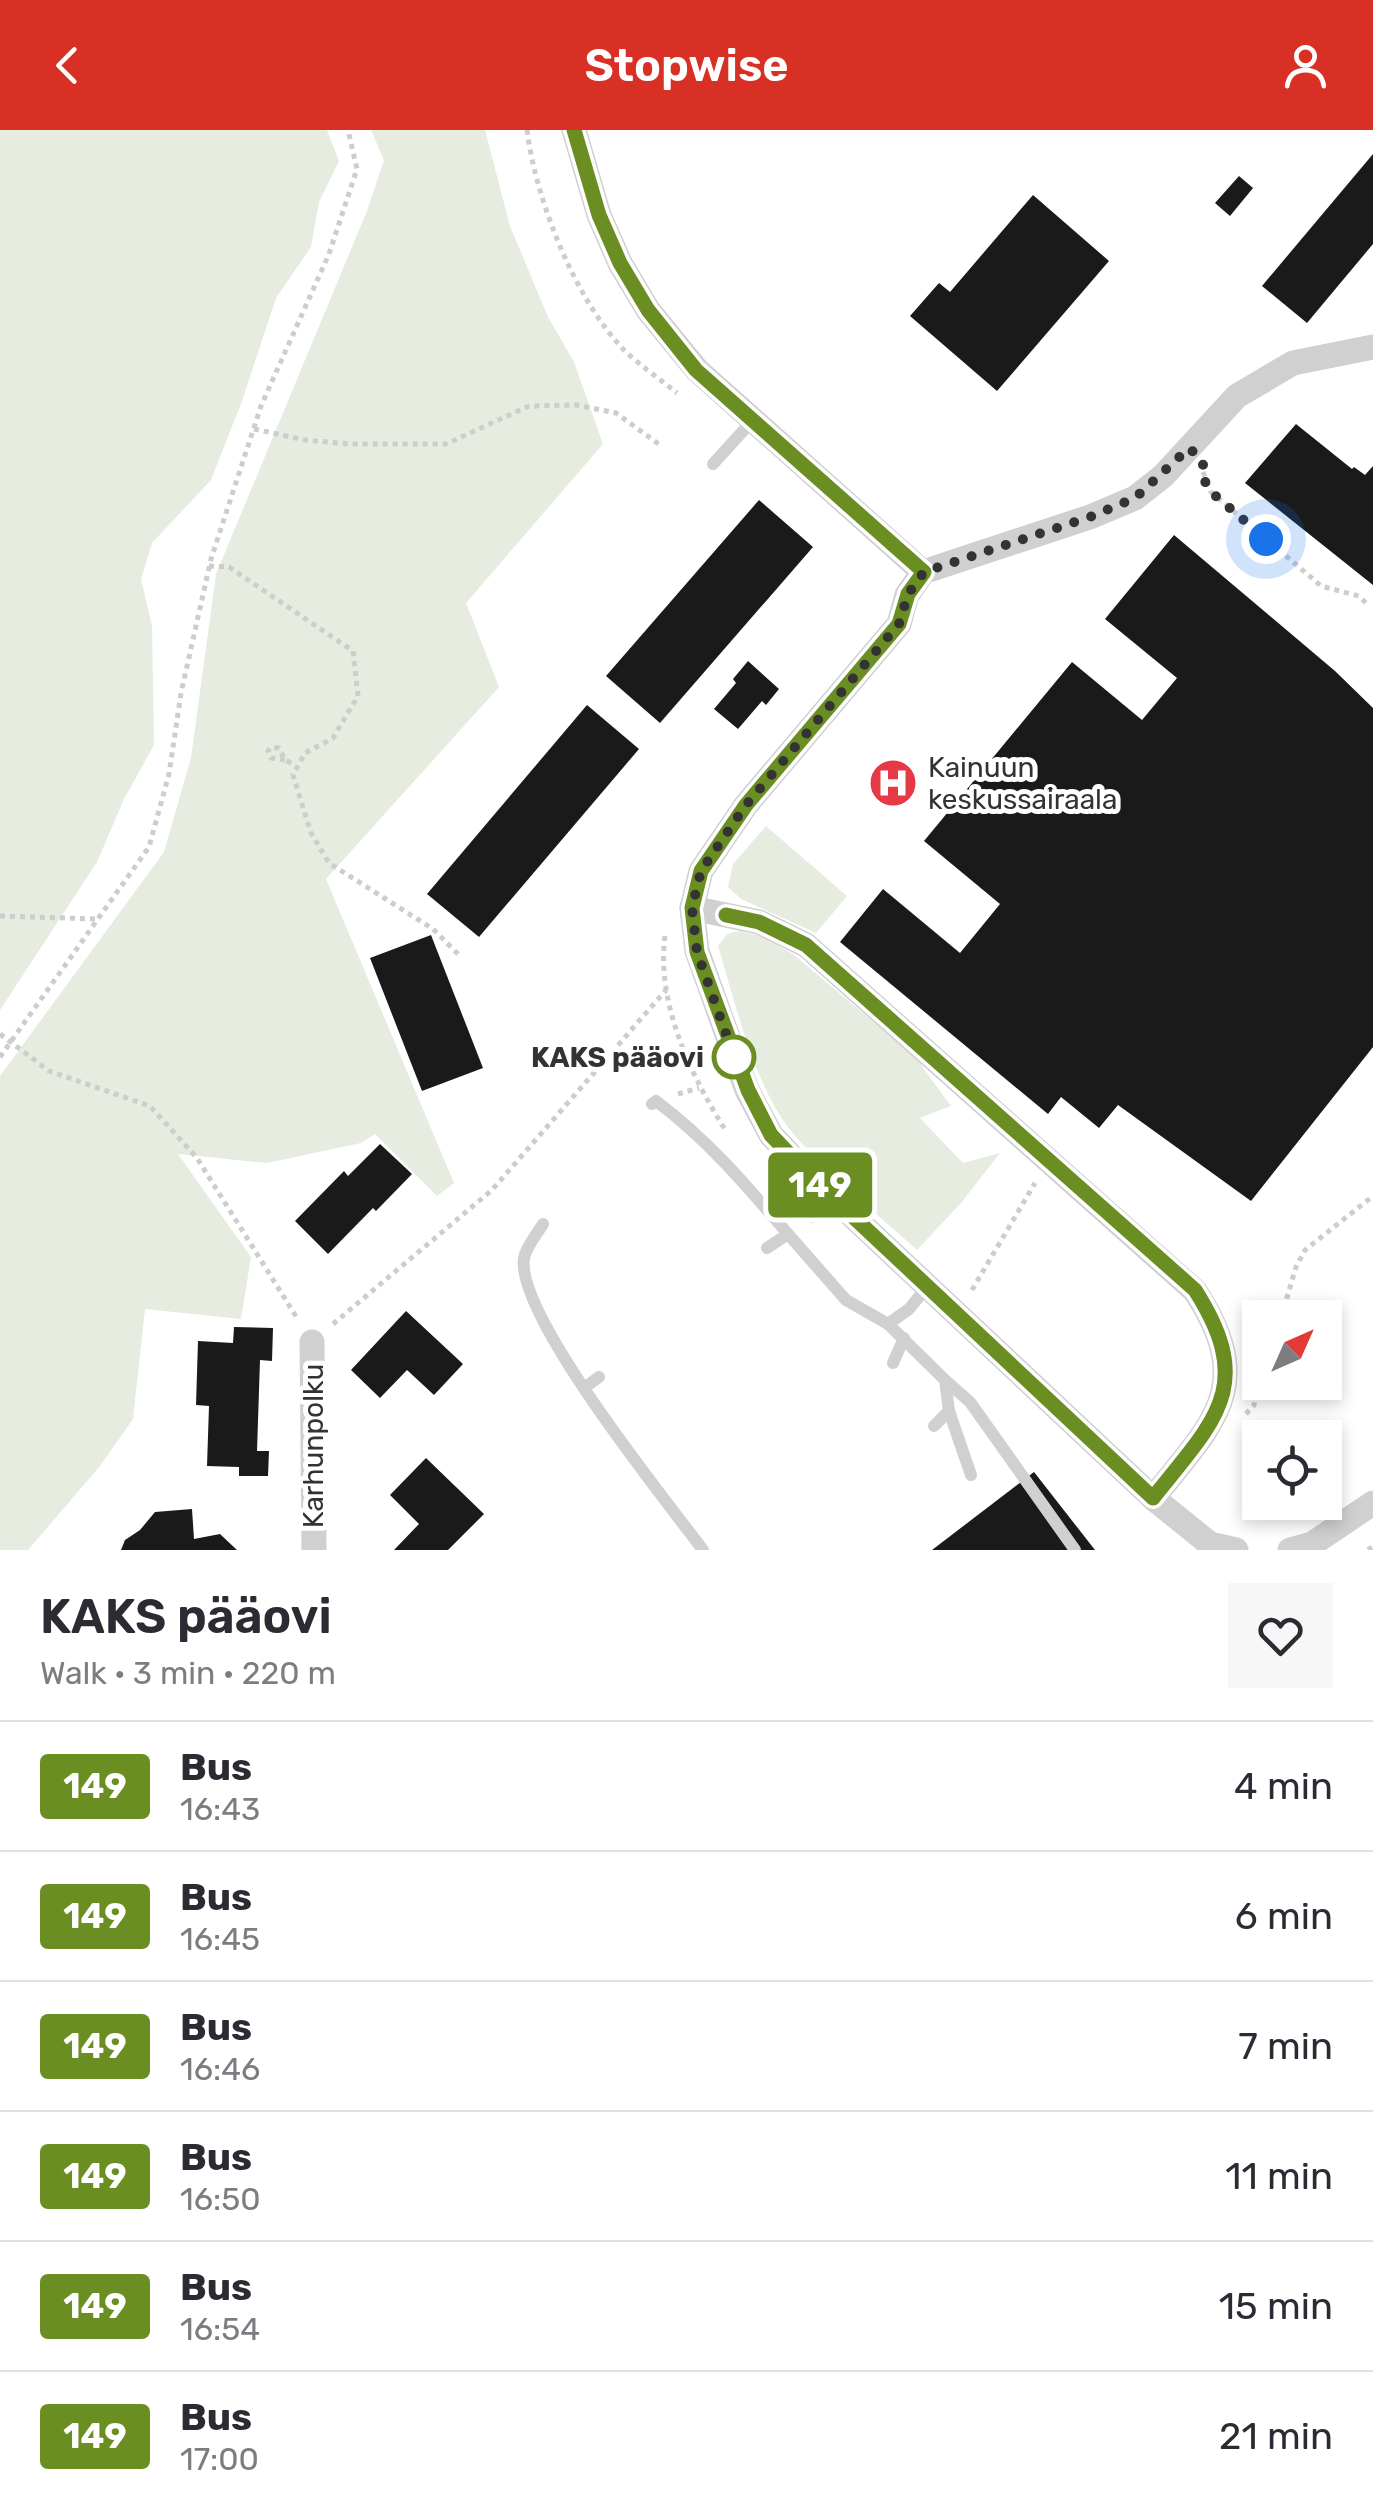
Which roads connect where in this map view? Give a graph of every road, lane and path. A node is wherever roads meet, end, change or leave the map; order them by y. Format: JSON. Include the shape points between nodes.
{"nodes":[{"id":1,"x":348,"y":130,"type":"edge"},
{"id":2,"x":574,"y":130,"type":"edge"},
{"id":3,"x":1373,"y":348,"type":"edge"},
{"id":4,"x":752,"y":421,"type":"junction"},
{"id":5,"x":254,"y":428,"type":"junction"},
{"id":6,"x":660,"y":445,"type":"dead end"},
{"id":7,"x":1189,"y":448,"type":"junction"},
{"id":8,"x":712,"y":464,"type":"dead end"},
{"id":9,"x":209,"y":566,"type":"junction"},
{"id":10,"x":924,"y":572,"type":"junction"},
{"id":11,"x":1370,"y":606,"type":"dead end"},
{"id":12,"x":286,"y":760,"type":"dead end"},
{"id":13,"x":296,"y":765,"type":"junction"},
{"id":14,"x":692,"y":908,"type":"junction"},
{"id":15,"x":0,"y":916,"type":"edge"},
{"id":16,"x":98,"y":919,"type":"junction"},
{"id":17,"x":460,"y":956,"type":"dead end"},
{"id":18,"x":666,"y":990,"type":"dead end"},
{"id":19,"x":0,"y":1034,"type":"edge"},
{"id":20,"x":10,"y":1043,"type":"junction"},
{"id":21,"x":0,"y":1057,"type":"edge"},
{"id":22,"x":652,"y":1104,"type":"dead end"},
{"id":23,"x":1373,"y":1196,"type":"edge"},
{"id":24,"x":543,"y":1224,"type":"dead end"},
{"id":25,"x":788,"y":1234,"type":"junction"},
{"id":26,"x":767,"y":1248,"type":"dead end"},
{"id":27,"x":927,"y":1287,"type":"junction"},
{"id":28,"x":1286,"y":1300,"type":"edge"},
{"id":29,"x":888,"y":1324,"type":"junction"},
{"id":30,"x":904,"y":1338,"type":"junction"},
{"id":31,"x":312,"y":1342,"type":"junction"},
{"id":32,"x":893,"y":1363,"type":"dead end"},
{"id":33,"x":599,"y":1376,"type":"dead end"},
{"id":34,"x":945,"y":1380,"type":"junction"},
{"id":35,"x":584,"y":1388,"type":"junction"},
{"id":36,"x":948,"y":1411,"type":"junction"},
{"id":37,"x":934,"y":1426,"type":"dead end"},
{"id":38,"x":970,"y":1474,"type":"dead end"},
{"id":39,"x":1153,"y":1498,"type":"junction"},
{"id":40,"x":1373,"y":1503,"type":"edge"},
{"id":41,"x":314,"y":1550,"type":"edge"},
{"id":42,"x":703,"y":1550,"type":"edge"},
{"id":43,"x":1076,"y":1550,"type":"edge"},
{"id":44,"x":1236,"y":1550,"type":"edge"},
{"id":45,"x":1290,"y":1550,"type":"edge"}],
"edges":[{"from":1,"to":5,"type":"path","via":[[358,170]]},
{"from":2,"to":4,"type":"street","via":[[620,263],[696,370]]},
{"from":3,"to":7,"type":"street","via":[[1293,363],[1236,396]]},
{"from":4,"to":8,"type":"lane"},
{"from":4,"to":10,"type":"street"},
{"from":5,"to":6,"type":"path","via":[[350,444],[446,444],[530,406],[577,405],[616,413]]},
{"from":5,"to":9,"type":"path"},
{"from":7,"to":10,"type":"street","via":[[1135,498]]},
{"from":7,"to":11,"type":"path","via":[[1203,461],[1211,492],[1320,586],[1359,596]]},
{"from":9,"to":13,"type":"path","via":[[229,567],[353,651],[358,696],[333,738]]},
{"from":9,"to":16,"type":"path","via":[[150,846]]},
{"from":10,"to":14,"type":"street","via":[[899,624],[746,805],[701,871]]},
{"from":12,"to":13,"type":"path"},
{"from":13,"to":17,"type":"path","via":[[293,775],[311,833],[329,863],[433,930]]},
{"from":14,"to":27,"type":"street","via":[[697,952],[725,1034],[771,1135]]},
{"from":14,"to":39,"type":"street","via":[[759,922],[806,945],[1195,1290],[1222,1345],[1222,1402]]},
{"from":15,"to":16,"type":"path"},
{"from":16,"to":20,"type":"path"},
{"from":18,"to":31,"type":"path","via":[[492,1190]]},
{"from":19,"to":20,"type":"path"},
{"from":20,"to":21,"type":"path"},
{"from":20,"to":31,"type":"path","via":[[49,1071],[150,1106],[198,1158]]},
{"from":22,"to":25,"type":"lane","via":[[656,1100],[696,1132]]},
{"from":23,"to":28,"type":"path","via":[[1305,1250]]},
{"from":24,"to":35,"type":"lane","via":[[524,1256],[526,1286]]},
{"from":25,"to":26,"type":"lane"},
{"from":25,"to":29,"type":"lane","via":[[846,1300]]},
{"from":27,"to":29,"type":"lane"},
{"from":27,"to":39,"type":"street"},
{"from":29,"to":30,"type":"lane"},
{"from":30,"to":32,"type":"lane"},
{"from":30,"to":34,"type":"lane"},
{"from":31,"to":41,"type":"street","name":"Karhunpolku"},
{"from":33,"to":35,"type":"lane"},
{"from":34,"to":36,"type":"lane"},
{"from":34,"to":43,"type":"lane","via":[[970,1402]]},
{"from":35,"to":42,"type":"lane"},
{"from":36,"to":37,"type":"lane"},
{"from":36,"to":38,"type":"lane"},
{"from":39,"to":44,"type":"street","via":[[1210,1544]]},
{"from":40,"to":45,"type":"street","via":[[1312,1544]]}]}
